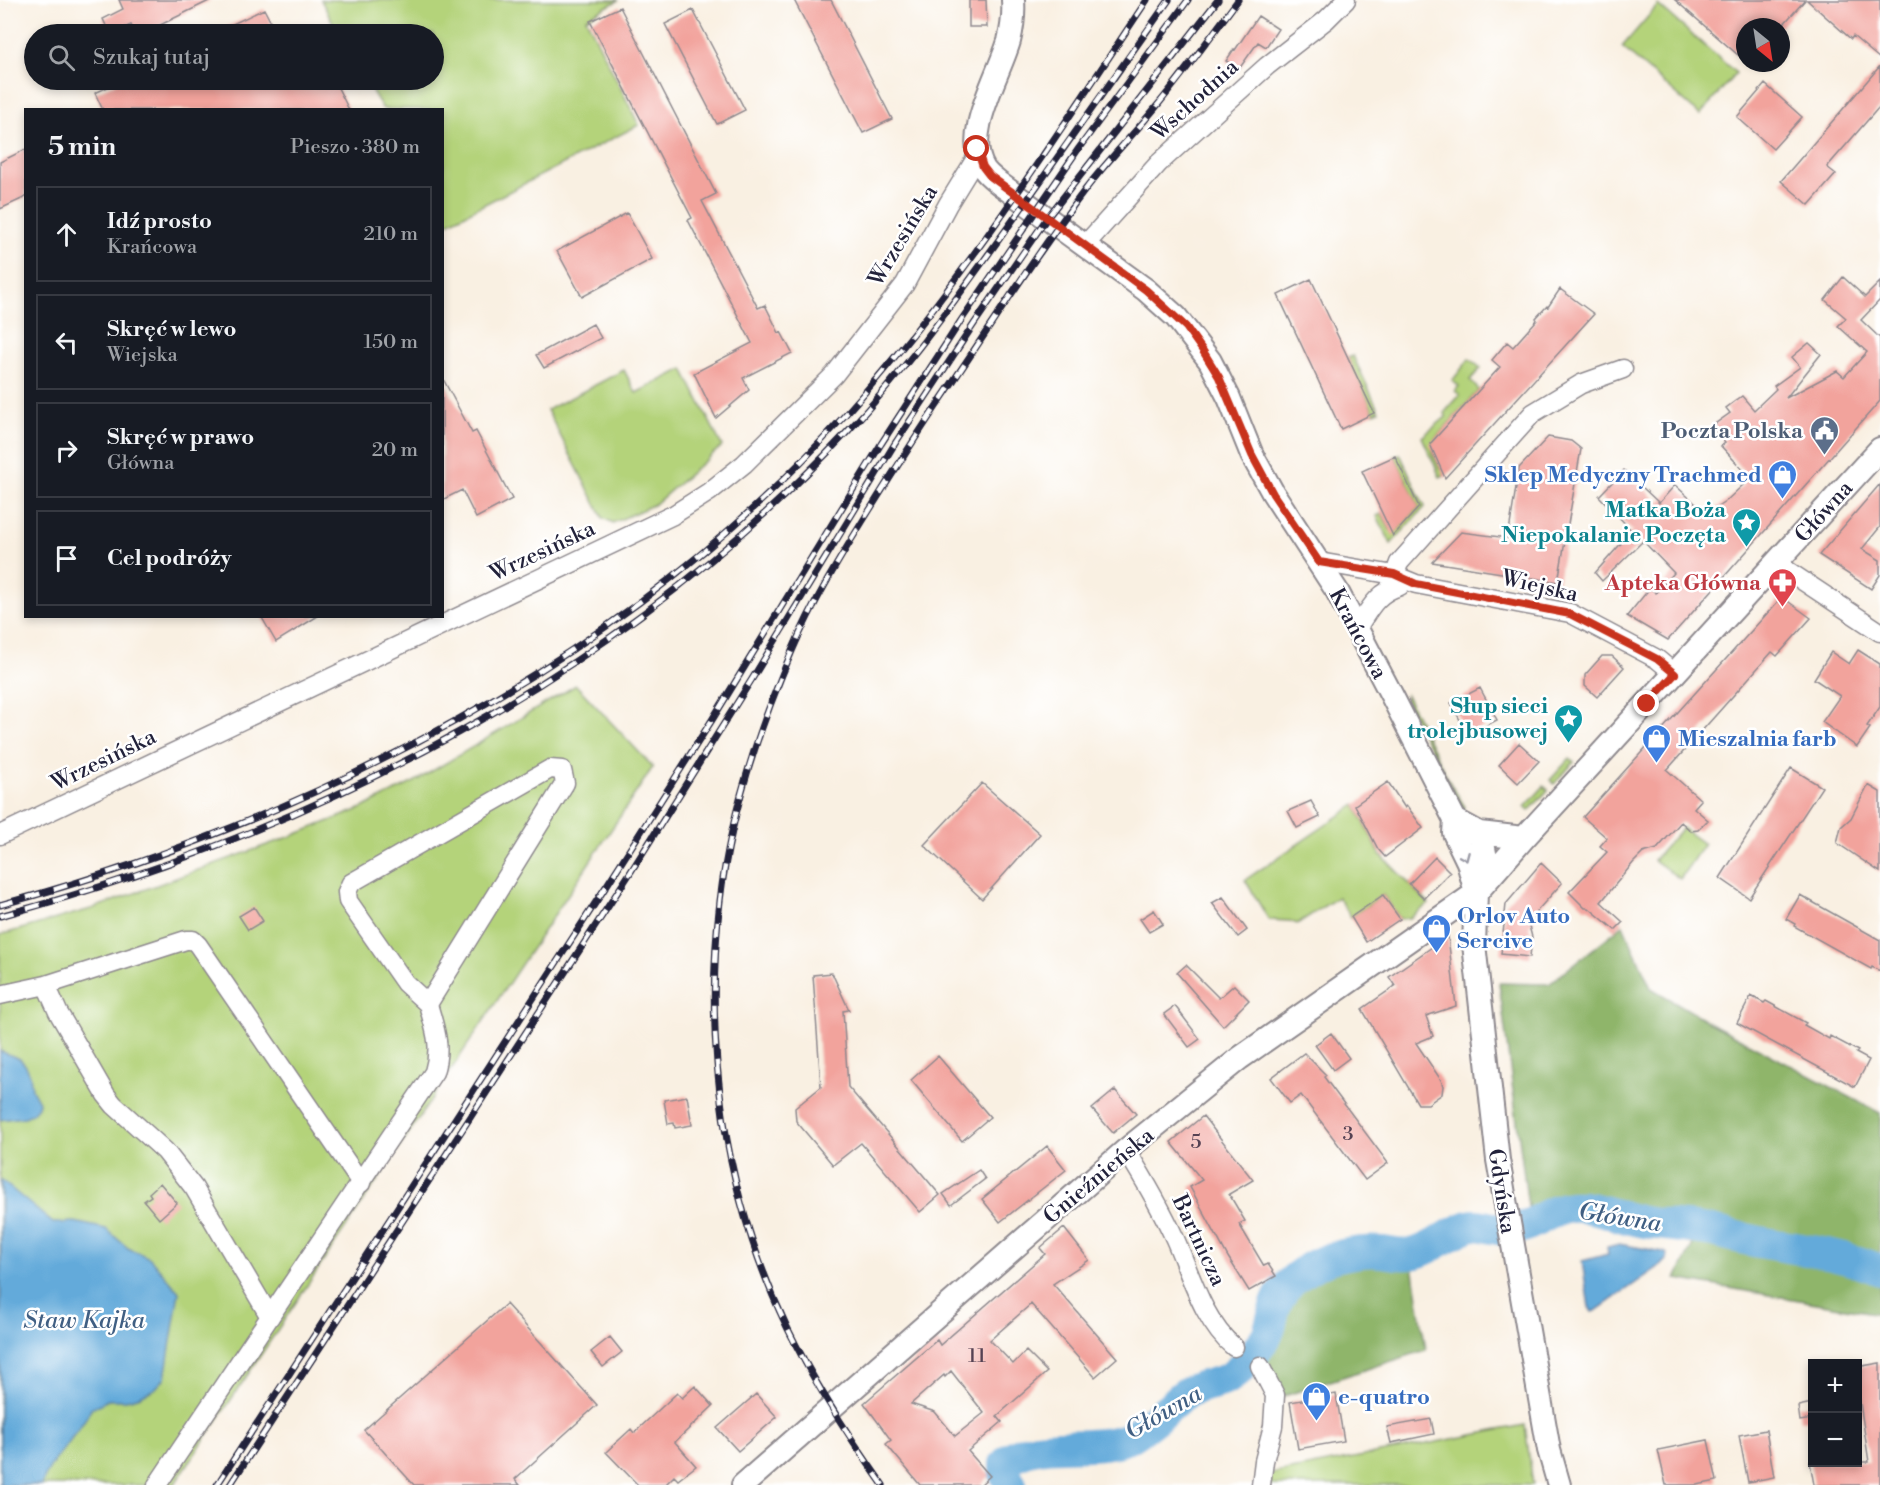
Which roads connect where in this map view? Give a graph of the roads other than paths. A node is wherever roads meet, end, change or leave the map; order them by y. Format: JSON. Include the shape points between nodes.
{"nodes":[{"id":1,"x":1013,"y":0,"type":"edge"},
{"id":2,"x":1346,"y":0,"type":"edge"},
{"id":3,"x":978,"y":155,"type":"junction"},
{"id":4,"x":1085,"y":245,"type":"junction"},
{"id":5,"x":1623,"y":369,"type":"dead end"},
{"id":6,"x":1880,"y":449,"type":"edge"},
{"id":7,"x":1319,"y":562,"type":"junction"},
{"id":8,"x":1776,"y":564,"type":"junction"},
{"id":9,"x":1392,"y":582,"type":"junction"},
{"id":10,"x":1357,"y":628,"type":"junction"},
{"id":11,"x":1880,"y":632,"type":"edge"},
{"id":12,"x":1675,"y":674,"type":"junction"},
{"id":13,"x":1455,"y":820,"type":"junction"},
{"id":14,"x":1479,"y":833,"type":"junction"},
{"id":15,"x":0,"y":835,"type":"edge"},
{"id":16,"x":1524,"y":838,"type":"junction"},
{"id":17,"x":1476,"y":894,"type":"junction"},
{"id":18,"x":46,"y":985,"type":"junction"},
{"id":19,"x":0,"y":995,"type":"edge"},
{"id":20,"x":428,"y":1004,"type":"junction"},
{"id":21,"x":1126,"y":1150,"type":"junction"},
{"id":22,"x":361,"y":1183,"type":"junction"},
{"id":23,"x":270,"y":1317,"type":"junction"},
{"id":24,"x":1234,"y":1347,"type":"dead end"},
{"id":25,"x":1260,"y":1366,"type":"dead end"},
{"id":26,"x":157,"y":1485,"type":"edge"},
{"id":27,"x":743,"y":1485,"type":"edge"},
{"id":28,"x":1261,"y":1485,"type":"edge"},
{"id":29,"x":1559,"y":1485,"type":"edge"}],
"edges":[{"from":1,"to":3,"type":"street","via":[[1010,39],[980,121]]},
{"from":2,"to":4,"type":"street","name":"Wschodnia","via":[[1159,163]]},
{"from":3,"to":4,"type":"street","name":"Krańcowa","via":[[990,176]]},
{"from":3,"to":15,"type":"street","name":"Wrzesińska","via":[[904,284],[834,375],[710,492],[673,515]]},
{"from":4,"to":7,"type":"street","name":"Krańcowa","via":[[1165,306],[1186,327],[1219,377],[1268,484]]},
{"from":5,"to":9,"type":"street","via":[[1581,384],[1533,413],[1399,563]]},
{"from":6,"to":8,"type":"street","name":"Główna"},
{"from":7,"to":9,"type":"street","name":"Wiejska"},
{"from":7,"to":10,"type":"street","name":"Krańcowa"},
{"from":8,"to":11,"type":"street"},
{"from":8,"to":12,"type":"street","name":"Główna"},
{"from":9,"to":10,"type":"street"},
{"from":9,"to":12,"type":"street","name":"Wiejska","via":[[1570,614],[1657,659]]},
{"from":10,"to":13,"type":"street","name":"Krańcowa"},
{"from":12,"to":16,"type":"street","name":"Główna"},
{"from":13,"to":14,"type":"street"},
{"from":13,"to":17,"type":"street","name":"Krańcowa","one_way":true,"via":[[1454,833]]},
{"from":14,"to":16,"type":"street"},
{"from":14,"to":17,"type":"street","via":[[1487,862]]},
{"from":16,"to":17,"type":"street","name":"Główna"},
{"from":17,"to":21,"type":"street","name":"Gnieźnieńska","via":[[1240,1058]]},
{"from":17,"to":29,"type":"street","name":"Gdyńska","via":[[1478,987],[1493,1126],[1549,1450]]},
{"from":18,"to":19,"type":"street"},
{"from":18,"to":22,"type":"street","via":[[193,940]]},
{"from":18,"to":23,"type":"street","via":[[106,1095],[165,1151],[194,1188]]},
{"from":20,"to":20,"type":"street","via":[[405,983],[348,901],[351,883],[550,769],[562,770],[565,783]]},
{"from":20,"to":22,"type":"street","via":[[439,1056],[434,1072]]},
{"from":21,"to":24,"type":"street","name":"Bartnicza","via":[[1161,1210],[1206,1309]]},
{"from":21,"to":27,"type":"street","name":"Gnieźnieńska"},
{"from":22,"to":23,"type":"street"},
{"from":23,"to":26,"type":"street"},
{"from":25,"to":28,"type":"street","via":[[1275,1395],[1274,1425]]}]}
